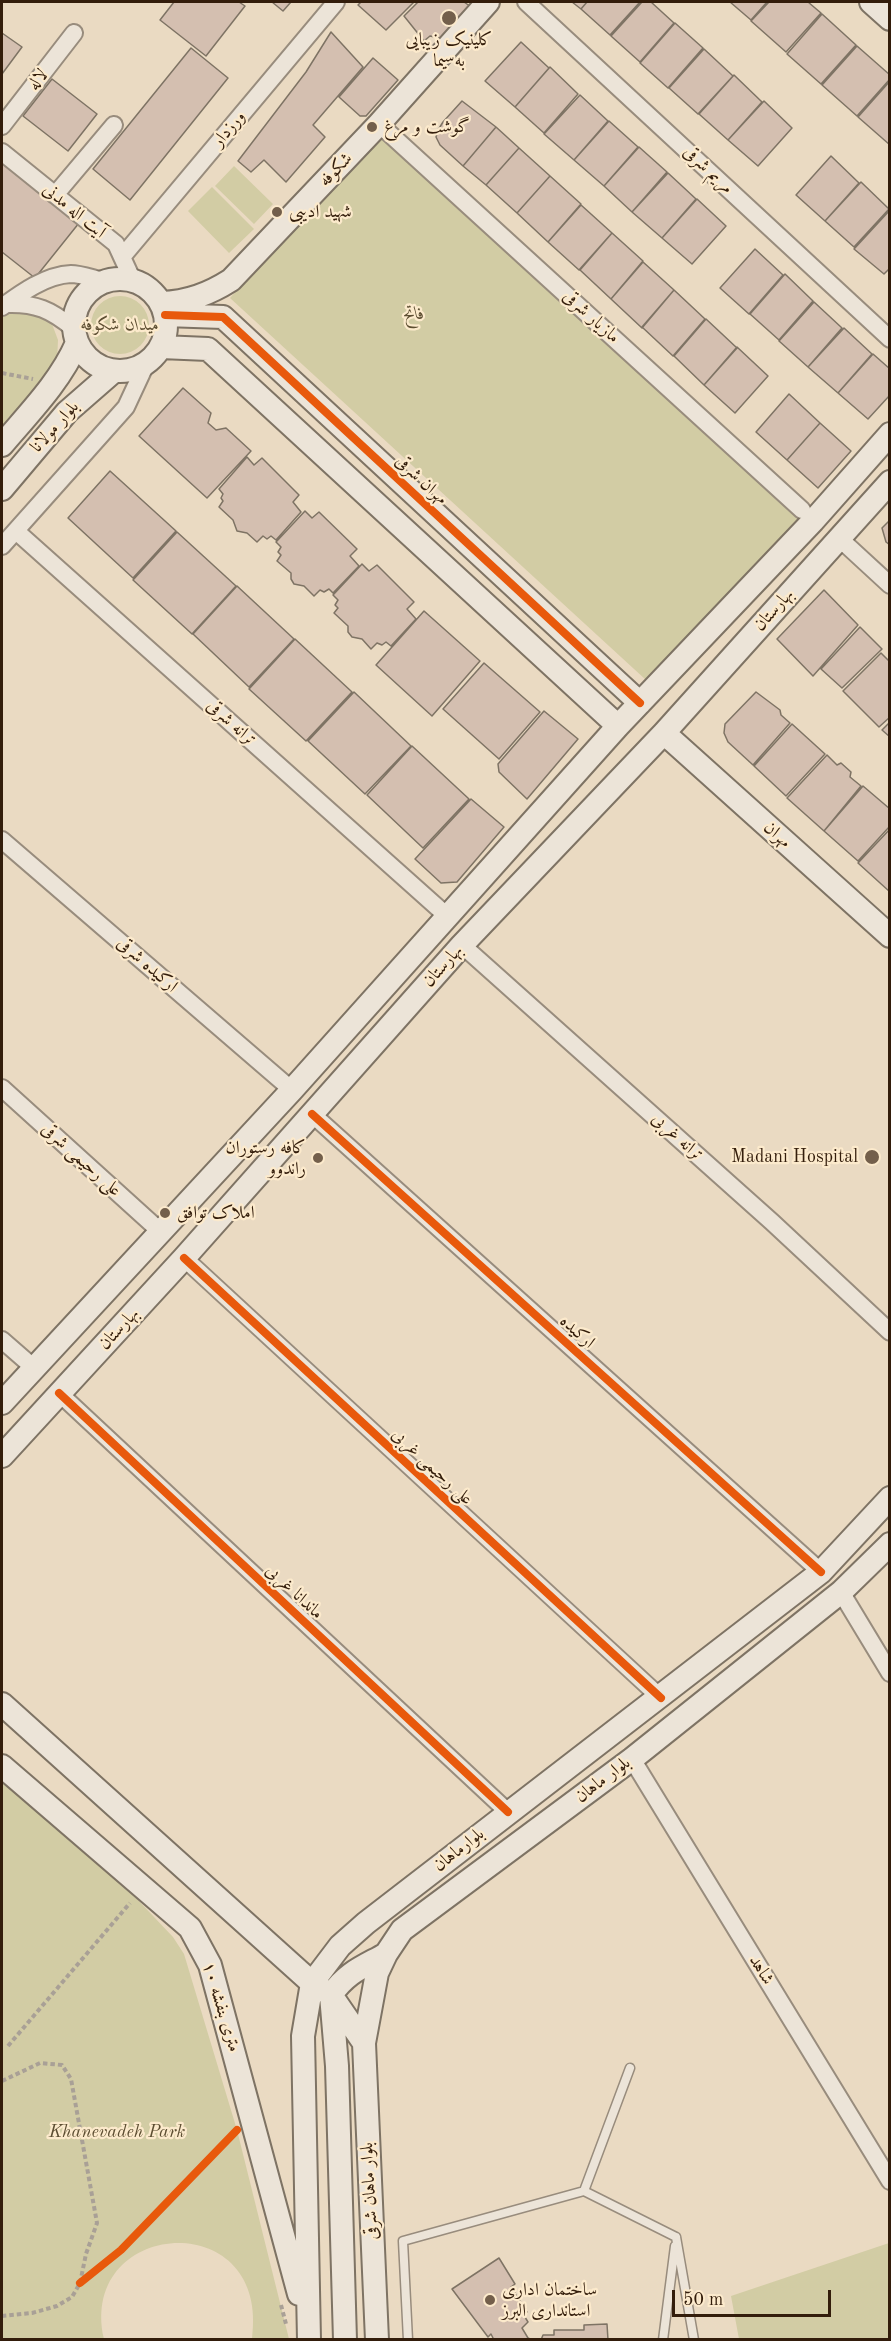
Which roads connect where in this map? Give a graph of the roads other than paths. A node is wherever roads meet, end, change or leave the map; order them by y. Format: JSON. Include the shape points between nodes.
{"nodes":[{"id":1,"x":336,"y":2,"type":"edge"},
{"id":2,"x":488,"y":2,"type":"edge"},
{"id":3,"x":526,"y":2,"type":"edge"},
{"id":4,"x":871,"y":2,"type":"edge"},
{"id":5,"x":890,"y":19,"type":"edge"},
{"id":6,"x":74,"y":33,"type":"dead end"},
{"id":7,"x":114,"y":124,"type":"dead end"},
{"id":8,"x":379,"y":124,"type":"junction"},
{"id":9,"x":2,"y":126,"type":"edge"},
{"id":10,"x":2,"y":152,"type":"edge"},
{"id":11,"x":55,"y":195,"type":"junction"},
{"id":12,"x":122,"y":257,"type":"junction"},
{"id":13,"x":104,"y":281,"type":"junction"},
{"id":14,"x":133,"y":281,"type":"junction"},
{"id":15,"x":4,"y":306,"type":"edge"},
{"id":16,"x":163,"y":309,"type":"junction"},
{"id":17,"x":75,"y":336,"type":"junction"},
{"id":18,"x":890,"y":339,"type":"edge"},
{"id":19,"x":161,"y":347,"type":"junction"},
{"id":20,"x":146,"y":364,"type":"junction"},
{"id":21,"x":114,"y":371,"type":"junction"},
{"id":22,"x":890,"y":434,"type":"edge"},
{"id":23,"x":2,"y":445,"type":"edge"},
{"id":24,"x":890,"y":482,"type":"edge"},
{"id":25,"x":2,"y":489,"type":"edge"},
{"id":26,"x":802,"y":510,"type":"dead end"},
{"id":27,"x":16,"y":531,"type":"junction"},
{"id":28,"x":839,"y":538,"type":"junction"},
{"id":29,"x":2,"y":546,"type":"edge"},
{"id":30,"x":890,"y":585,"type":"edge"},
{"id":31,"x":640,"y":703,"type":"junction"},
{"id":32,"x":618,"y":726,"type":"junction"},
{"id":33,"x":664,"y":733,"type":"junction"},
{"id":34,"x":2,"y":840,"type":"edge"},
{"id":35,"x":446,"y":915,"type":"junction"},
{"id":36,"x":890,"y":936,"type":"edge"},
{"id":37,"x":462,"y":945,"type":"junction"},
{"id":38,"x":2,"y":1088,"type":"edge"},
{"id":39,"x":291,"y":1090,"type":"junction"},
{"id":40,"x":312,"y":1114,"type":"junction"},
{"id":41,"x":161,"y":1232,"type":"junction"},
{"id":42,"x":184,"y":1258,"type":"junction"},
{"id":43,"x":890,"y":1332,"type":"edge"},
{"id":44,"x":2,"y":1340,"type":"edge"},
{"id":45,"x":33,"y":1367,"type":"junction"},
{"id":46,"x":59,"y":1393,"type":"junction"},
{"id":47,"x":2,"y":1403,"type":"edge"},
{"id":48,"x":2,"y":1456,"type":"edge"},
{"id":49,"x":890,"y":1498,"type":"edge"},
{"id":50,"x":890,"y":1544,"type":"edge"},
{"id":51,"x":821,"y":1572,"type":"junction"},
{"id":52,"x":841,"y":1592,"type":"junction"},
{"id":53,"x":890,"y":1673,"type":"edge"},
{"id":54,"x":661,"y":1698,"type":"junction"},
{"id":55,"x":2,"y":1704,"type":"edge"},
{"id":56,"x":632,"y":1759,"type":"junction"},
{"id":57,"x":2,"y":1766,"type":"edge"},
{"id":58,"x":508,"y":1812,"type":"junction"},
{"id":59,"x":386,"y":1954,"type":"junction"},
{"id":60,"x":312,"y":1983,"type":"junction"},
{"id":61,"x":331,"y":1995,"type":"junction"},
{"id":62,"x":364,"y":2043,"type":"junction"},
{"id":63,"x":630,"y":2068,"type":"dead end"},
{"id":64,"x":890,"y":2181,"type":"edge"},
{"id":65,"x":584,"y":2191,"type":"junction"},
{"id":66,"x":676,"y":2237,"type":"junction"},
{"id":67,"x":302,"y":2333,"type":"edge"},
{"id":68,"x":345,"y":2340,"type":"edge"},
{"id":69,"x":377,"y":2340,"type":"edge"},
{"id":70,"x":408,"y":2340,"type":"edge"},
{"id":71,"x":663,"y":2340,"type":"edge"},
{"id":72,"x":694,"y":2340,"type":"edge"}],
"edges":[{"from":1,"to":12,"type":"street","name":"ورزدار"},
{"from":2,"to":8,"type":"main road","name":"شکوفه"},
{"from":3,"to":18,"type":"street","name":"مریم شرقی"},
{"from":4,"to":5,"type":"main road"},
{"from":6,"to":9,"type":"street","name":"لاله"},
{"from":7,"to":11,"type":"street"},
{"from":8,"to":16,"type":"main road","name":"شکوفه","via":[[231,280],[208,294]]},
{"from":8,"to":26,"type":"street","name":"مازیار شرقی"},
{"from":10,"to":11,"type":"street","name":"آیت اله مدنی"},
{"from":11,"to":12,"type":"street","name":"آیت اله مدنی","via":[[116,244]]},
{"from":12,"to":14,"type":"street","name":"آیت اله مدنی"},
{"from":13,"to":14,"type":"main road"},
{"from":13,"to":15,"type":"street","via":[[73,274],[58,276]]},
{"from":13,"to":17,"type":"main road","via":[[76,309]]},
{"from":14,"to":16,"type":"main road","via":[[154,293]]},
{"from":15,"to":17,"type":"street","via":[[26,303],[45,309],[60,317]]},
{"from":16,"to":19,"type":"main road","via":[[166,326]]},
{"from":16,"to":31,"type":"main road","name":"مهران شرقی","via":[[223,317]]},
{"from":17,"to":21,"type":"main road","via":[[88,359]]},
{"from":17,"to":23,"type":"main road","name":"بلوار مولانا","via":[[70,360]]},
{"from":19,"to":20,"type":"main road"},
{"from":19,"to":32,"type":"main road","via":[[208,349]]},
{"from":20,"to":21,"type":"main road","via":[[125,372]]},
{"from":20,"to":27,"type":"street","via":[[126,407]]},
{"from":21,"to":25,"type":"main road","name":"بلوار مولانا","via":[[67,412]]},
{"from":22,"to":31,"type":"main road","name":"بهارستان"},
{"from":24,"to":28,"type":"main road","name":"بهارستان"},
{"from":27,"to":29,"type":"street"},
{"from":27,"to":35,"type":"street","name":"ترانه شرقی"},
{"from":28,"to":30,"type":"street"},
{"from":28,"to":33,"type":"main road","name":"بهارستان"},
{"from":31,"to":32,"type":"main road","name":"بهارستان"},
{"from":32,"to":35,"type":"main road","name":"بهارستان"},
{"from":33,"to":36,"type":"main road","name":"مهران"},
{"from":33,"to":37,"type":"main road","name":"بهارستان"},
{"from":34,"to":39,"type":"street","name":"ارکیده شرقی"},
{"from":35,"to":39,"type":"main road","name":"بهارستان"},
{"from":37,"to":40,"type":"main road","name":"بهارستان"},
{"from":37,"to":43,"type":"street","name":"ترانه غربی"},
{"from":38,"to":41,"type":"street","name":"علی رحیمی شرقی"},
{"from":39,"to":41,"type":"main road","name":"بهارستان"},
{"from":40,"to":42,"type":"main road","name":"بهارستان"},
{"from":40,"to":51,"type":"street","name":"ارکیده"},
{"from":41,"to":45,"type":"main road","name":"بهارستان"},
{"from":42,"to":46,"type":"main road","name":"بهارستان"},
{"from":42,"to":54,"type":"street","name":"علی رحیمی غربی"},
{"from":44,"to":45,"type":"street"},
{"from":45,"to":47,"type":"main road","name":"بهارستان"},
{"from":46,"to":48,"type":"main road","name":"بهارستان"},
{"from":46,"to":58,"type":"street","name":"ماندانا غربی"},
{"from":49,"to":51,"type":"main road","name":"بلوارماهان"},
{"from":50,"to":52,"type":"main road","name":"بلوار ماهان"},
{"from":51,"to":54,"type":"main road","name":"بلوارماهان"},
{"from":52,"to":53,"type":"street"},
{"from":52,"to":56,"type":"main road","name":"بلوار ماهان"},
{"from":54,"to":58,"type":"main road","name":"بلوارماهان"},
{"from":55,"to":60,"type":"main road"},
{"from":56,"to":59,"type":"main road","name":"بلوار ماهان","via":[[402,1930]]},
{"from":56,"to":64,"type":"street","name":"شاهد"},
{"from":57,"to":67,"type":"main road","name":"۱۰ متری بنفشه","via":[[190,1928],[210,1965]]},
{"from":58,"to":60,"type":"main road","name":"بلوارماهان","via":[[366,1923],[340,1946]]},
{"from":59,"to":61,"type":"main road","via":[[351,1972]]},
{"from":59,"to":62,"type":"main road","name":"بلوار ماهان","via":[[377,1972]]},
{"from":60,"to":61,"type":"main road"},
{"from":60,"to":67,"type":"main road","name":"بلوارماهان","via":[[303,2036]]},
{"from":61,"to":62,"type":"main road"},
{"from":61,"to":68,"type":"main road","via":[[337,2066]]},
{"from":62,"to":69,"type":"main road","name":"بلوار ماهان شرقی"},
{"from":63,"to":65,"type":"lane"},
{"from":65,"to":66,"type":"lane"},
{"from":65,"to":70,"type":"lane","via":[[403,2241]]},
{"from":66,"to":71,"type":"lane"},
{"from":66,"to":72,"type":"lane"}]}
